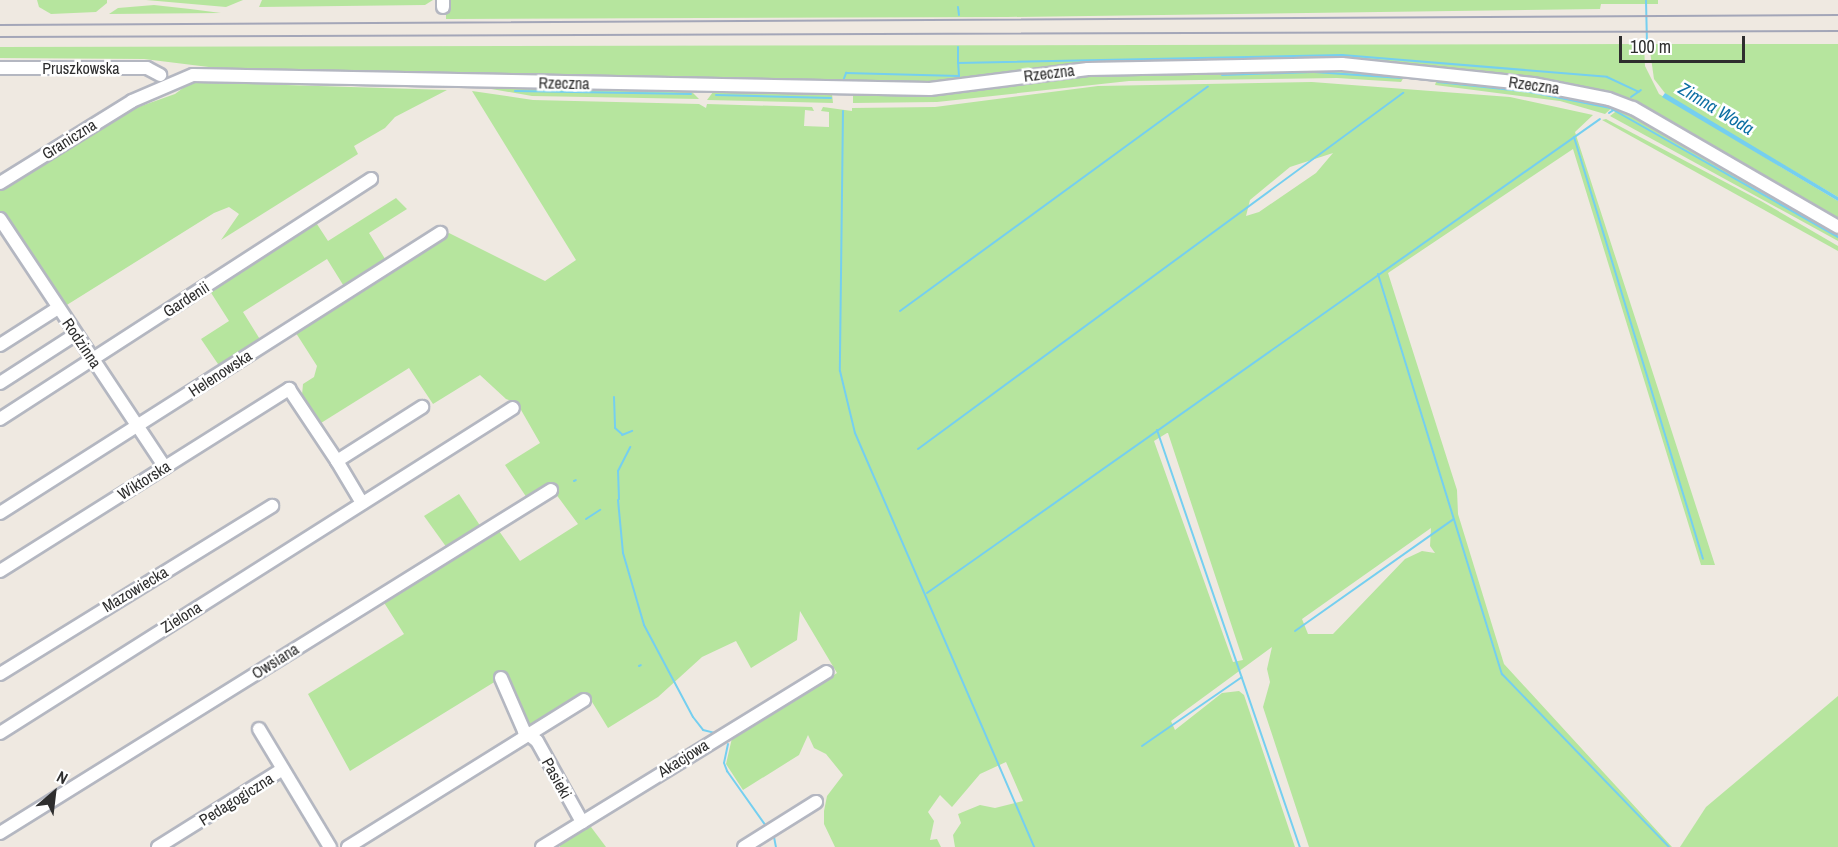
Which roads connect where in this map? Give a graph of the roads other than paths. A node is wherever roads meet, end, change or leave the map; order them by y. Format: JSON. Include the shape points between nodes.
{"nodes":[{"id":1,"x":0,"y":68,"type":"edge"},
{"id":2,"x":165,"y":79,"type":"junction"},
{"id":3,"x":371,"y":179,"type":"dead end"},
{"id":4,"x":0,"y":183,"type":"edge"},
{"id":5,"x":0,"y":219,"type":"edge"},
{"id":6,"x":1838,"y":227,"type":"edge"},
{"id":7,"x":440,"y":233,"type":"dead end"},
{"id":8,"x":58,"y":308,"type":"junction"},
{"id":9,"x":76,"y":334,"type":"junction"},
{"id":10,"x":0,"y":345,"type":"edge"},
{"id":11,"x":93,"y":360,"type":"junction"},
{"id":12,"x":0,"y":383,"type":"edge"},
{"id":13,"x":422,"y":407,"type":"dead end"},
{"id":14,"x":513,"y":408,"type":"dead end"},
{"id":15,"x":0,"y":419,"type":"edge"},
{"id":16,"x":140,"y":424,"type":"junction"},
{"id":17,"x":337,"y":461,"type":"junction"},
{"id":18,"x":165,"y":467,"type":"junction"},
{"id":19,"x":551,"y":490,"type":"dead end"},
{"id":20,"x":362,"y":503,"type":"junction"},
{"id":21,"x":272,"y":506,"type":"dead end"},
{"id":22,"x":0,"y":513,"type":"edge"},
{"id":23,"x":0,"y":571,"type":"edge"},
{"id":24,"x":826,"y":672,"type":"dead end"},
{"id":25,"x":0,"y":674,"type":"edge"},
{"id":26,"x":501,"y":678,"type":"dead end"},
{"id":27,"x":584,"y":700,"type":"dead end"},
{"id":28,"x":259,"y":729,"type":"dead end"},
{"id":29,"x":0,"y":733,"type":"edge"},
{"id":30,"x":530,"y":736,"type":"junction"},
{"id":31,"x":283,"y":769,"type":"junction"},
{"id":32,"x":816,"y":802,"type":"dead end"},
{"id":33,"x":582,"y":822,"type":"junction"},
{"id":34,"x":0,"y":833,"type":"edge"},
{"id":35,"x":159,"y":847,"type":"edge"},
{"id":36,"x":330,"y":847,"type":"edge"},
{"id":37,"x":348,"y":847,"type":"edge"},
{"id":38,"x":542,"y":847,"type":"edge"},
{"id":39,"x":744,"y":847,"type":"edge"}],
"edges":[{"from":1,"to":2,"type":"street","name":"Pruszkowska","via":[[144,68]]},
{"from":2,"to":4,"type":"street","name":"Graniczna"},
{"from":2,"to":6,"type":"street","name":"Rzeczna","via":[[208,68],[225,73],[930,89],[1057,72],[1342,64],[1533,84],[1619,103]]},
{"from":3,"to":11,"type":"street","name":"Gardenii"},
{"from":5,"to":8,"type":"street","name":"Rodzinna"},
{"from":7,"to":16,"type":"street","name":"Helenowska"},
{"from":8,"to":9,"type":"street","name":"Rodzinna"},
{"from":8,"to":10,"type":"street"},
{"from":9,"to":11,"type":"street","name":"Rodzinna"},
{"from":9,"to":12,"type":"street"},
{"from":11,"to":15,"type":"street","name":"Gardenii"},
{"from":11,"to":16,"type":"street","name":"Rodzinna"},
{"from":13,"to":17,"type":"street"},
{"from":14,"to":20,"type":"street","name":"Zielona"},
{"from":16,"to":18,"type":"street","name":"Rodzinna"},
{"from":16,"to":22,"type":"street","name":"Helenowska"},
{"from":17,"to":18,"type":"street","name":"Wiktorska","via":[[289,389]]},
{"from":17,"to":20,"type":"street"},
{"from":18,"to":23,"type":"street","name":"Wiktorska"},
{"from":19,"to":34,"type":"street","name":"Owsiana"},
{"from":20,"to":29,"type":"street","name":"Zielona"},
{"from":21,"to":25,"type":"street","name":"Mazowiecka"},
{"from":24,"to":33,"type":"street","name":"Akacjowa"},
{"from":26,"to":30,"type":"street","name":"Pasieki"},
{"from":27,"to":30,"type":"street"},
{"from":28,"to":31,"type":"street"},
{"from":30,"to":33,"type":"street","name":"Pasieki","via":[[538,743]]},
{"from":30,"to":37,"type":"street"},
{"from":31,"to":35,"type":"street","name":"Pedagogiczna"},
{"from":31,"to":36,"type":"street"},
{"from":32,"to":39,"type":"street"},
{"from":33,"to":38,"type":"street","name":"Akacjowa"}]}
